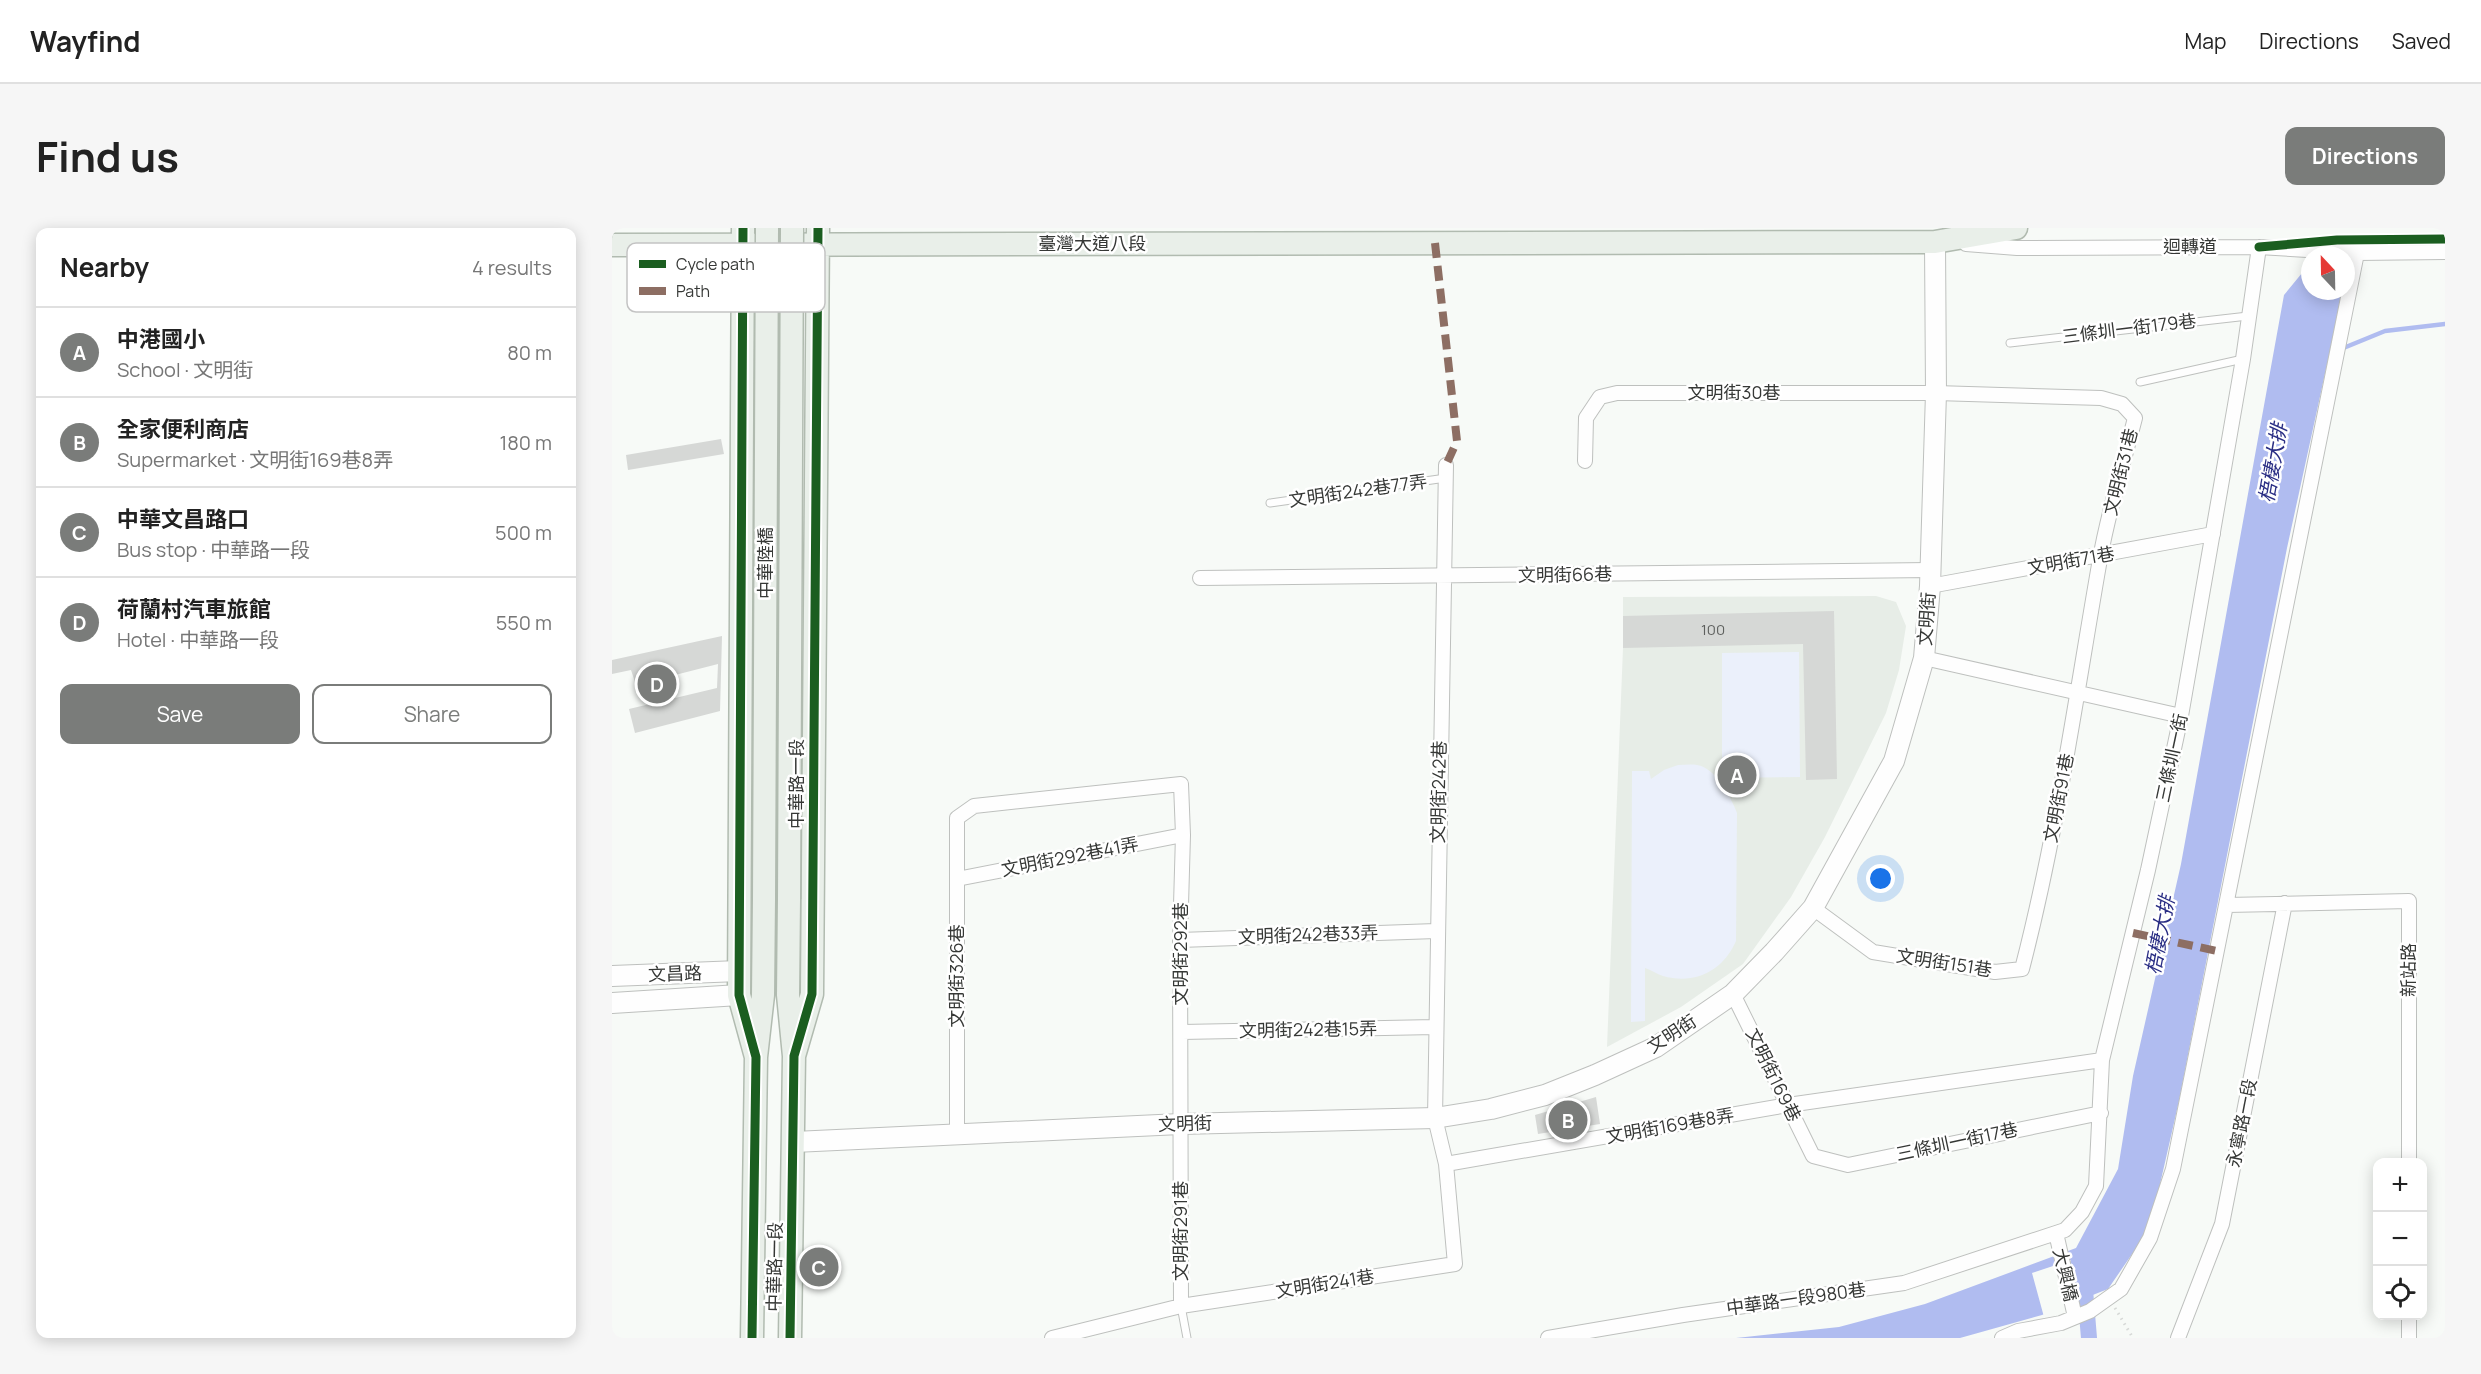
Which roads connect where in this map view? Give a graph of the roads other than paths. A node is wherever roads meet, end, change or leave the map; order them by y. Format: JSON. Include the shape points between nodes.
{"nodes":[{"id":1,"x":767,"y":228,"type":"edge"},
{"id":2,"x":790,"y":228,"type":"edge"},
{"id":3,"x":2016,"y":228,"type":"edge"},
{"id":4,"x":1935,"y":235,"type":"edge"},
{"id":5,"x":743,"y":236,"type":"edge"},
{"id":6,"x":818,"y":236,"type":"edge"},
{"id":7,"x":641,"y":243,"type":"edge"},
{"id":8,"x":767,"y":243,"type":"edge"},
{"id":9,"x":790,"y":243,"type":"edge"},
{"id":10,"x":627,"y":244,"type":"edge"},
{"id":11,"x":612,"y":245,"type":"edge"},
{"id":12,"x":2259,"y":247,"type":"junction"},
{"id":13,"x":2445,"y":252,"type":"edge"},
{"id":14,"x":2356,"y":253,"type":"junction"},
{"id":15,"x":743,"y":312,"type":"edge"},
{"id":16,"x":767,"y":312,"type":"edge"},
{"id":17,"x":790,"y":312,"type":"edge"},
{"id":18,"x":817,"y":312,"type":"edge"},
{"id":19,"x":2248,"y":316,"type":"junction"},
{"id":20,"x":2010,"y":343,"type":"dead end"},
{"id":21,"x":2243,"y":359,"type":"junction"},
{"id":22,"x":2140,"y":382,"type":"dead end"},
{"id":23,"x":1936,"y":393,"type":"junction"},
{"id":24,"x":1585,"y":461,"type":"dead end"},
{"id":25,"x":1446,"y":472,"type":"joint"},
{"id":26,"x":1270,"y":503,"type":"dead end"},
{"id":27,"x":2213,"y":534,"type":"junction"},
{"id":28,"x":2100,"y":557,"type":"junction"},
{"id":29,"x":1443,"y":577,"type":"junction"},
{"id":30,"x":1200,"y":578,"type":"dead end"},
{"id":31,"x":1930,"y":578,"type":"junction"},
{"id":32,"x":1924,"y":658,"type":"junction"},
{"id":33,"x":2079,"y":694,"type":"junction"},
{"id":34,"x":2181,"y":716,"type":"junction"},
{"id":35,"x":1180,"y":784,"type":"joint"},
{"id":36,"x":1183,"y":835,"type":"junction"},
{"id":37,"x":957,"y":879,"type":"junction"},
{"id":38,"x":764,"y":899,"type":"joint"},
{"id":39,"x":789,"y":899,"type":"joint"},
{"id":40,"x":2039,"y":903,"type":"joint"},
{"id":41,"x":2285,"y":903,"type":"junction"},
{"id":42,"x":2227,"y":905,"type":"junction"},
{"id":43,"x":1813,"y":908,"type":"junction"},
{"id":44,"x":1436,"y":931,"type":"junction"},
{"id":45,"x":1180,"y":940,"type":"junction"},
{"id":46,"x":739,"y":971,"type":"junction"},
{"id":47,"x":612,"y":976,"type":"edge"},
{"id":48,"x":1733,"y":993,"type":"junction"},
{"id":49,"x":738,"y":996,"type":"junction"},
{"id":50,"x":612,"y":1003,"type":"edge"},
{"id":51,"x":1435,"y":1028,"type":"junction"},
{"id":52,"x":1182,"y":1032,"type":"junction"},
{"id":53,"x":794,"y":1056,"type":"junction"},
{"id":54,"x":756,"y":1057,"type":"junction"},
{"id":55,"x":2102,"y":1060,"type":"junction"},
{"id":56,"x":1788,"y":1105,"type":"junction"},
{"id":57,"x":2101,"y":1113,"type":"junction"},
{"id":58,"x":1434,"y":1118,"type":"junction"},
{"id":59,"x":1180,"y":1124,"type":"junction"},
{"id":60,"x":957,"y":1134,"type":"junction"},
{"id":61,"x":794,"y":1142,"type":"junction"},
{"id":62,"x":1813,"y":1156,"type":"joint"},
{"id":63,"x":2409,"y":1158,"type":"edge"},
{"id":64,"x":1446,"y":1164,"type":"junction"},
{"id":65,"x":2056,"y":1233,"type":"junction"},
{"id":66,"x":2039,"y":1240,"type":"joint"},
{"id":67,"x":1181,"y":1306,"type":"junction"},
{"id":68,"x":2075,"y":1317,"type":"junction"},
{"id":69,"x":2409,"y":1320,"type":"edge"},
{"id":70,"x":752,"y":1338,"type":"edge"},
{"id":71,"x":790,"y":1338,"type":"edge"},
{"id":72,"x":1052,"y":1338,"type":"edge"},
{"id":73,"x":1187,"y":1338,"type":"edge"},
{"id":74,"x":1548,"y":1338,"type":"edge"},
{"id":75,"x":2002,"y":1338,"type":"edge"},
{"id":76,"x":2178,"y":1338,"type":"edge"},
{"id":77,"x":2409,"y":1338,"type":"edge"}],
"edges":[{"from":1,"to":8,"type":"main road","name":"中華陸橋","bridge":true},
{"from":2,"to":5,"type":"main road","name":"臺灣大道八段"},
{"from":2,"to":9,"type":"main road","name":"中華陸橋","bridge":true},
{"from":3,"to":4,"type":"main road","name":"臺灣大道八段"},
{"from":4,"to":6,"type":"main road","name":"臺灣大道八段"},
{"from":4,"to":12,"type":"street","name":"迴轉道","via":[[2017,248]]},
{"from":4,"to":23,"type":"street","name":"文明街"},
{"from":5,"to":6,"type":"main road","name":"臺灣大道八段"},
{"from":5,"to":7,"type":"main road","name":"臺灣大道八段"},
{"from":10,"to":11,"type":"main road","name":"臺灣大道八段"},
{"from":12,"to":14,"type":"street","name":"迴轉道"},
{"from":12,"to":19,"type":"street","name":"三條圳一街"},
{"from":13,"to":14,"type":"street","name":"迴轉道"},
{"from":14,"to":42,"type":"street"},
{"from":15,"to":46,"type":"main road","name":"中華路一段"},
{"from":16,"to":38,"type":"main road","name":"中華陸橋","bridge":true},
{"from":17,"to":39,"type":"main road","name":"中華陸橋","bridge":true},
{"from":18,"to":53,"type":"main road","name":"中華路一段","via":[[812,994]]},
{"from":19,"to":20,"type":"lane","name":"三條圳一街179巷"},
{"from":19,"to":21,"type":"street","name":"三條圳一街"},
{"from":21,"to":22,"type":"lane"},
{"from":21,"to":27,"type":"street","name":"三條圳一街"},
{"from":23,"to":24,"type":"street","name":"文明街30巷","via":[[1617,393],[1600,397],[1586,418]]},
{"from":23,"to":28,"type":"street","name":"文明街31巷","via":[[2101,398],[2122,404],[2135,418]]},
{"from":23,"to":31,"type":"street","name":"文明街"},
{"from":25,"to":26,"type":"lane","name":"文明街242巷77弄"},
{"from":25,"to":29,"type":"street","name":"文明街242巷"},
{"from":27,"to":28,"type":"street","name":"文明街71巷"},
{"from":27,"to":34,"type":"street","name":"三條圳一街"},
{"from":28,"to":31,"type":"street","name":"文明街71巷"},
{"from":28,"to":33,"type":"street","name":"文明街31巷"},
{"from":29,"to":30,"type":"street","name":"文明街66巷"},
{"from":29,"to":31,"type":"street","name":"文明街66巷"},
{"from":29,"to":44,"type":"street","name":"文明街242巷"},
{"from":31,"to":32,"type":"street","name":"文明街"},
{"from":32,"to":33,"type":"street"},
{"from":32,"to":43,"type":"street","name":"文明街","via":[[1894,760]]},
{"from":33,"to":34,"type":"street"},
{"from":33,"to":40,"type":"street","name":"文明街91巷"},
{"from":34,"to":55,"type":"street","name":"三條圳一街"},
{"from":35,"to":36,"type":"street","name":"文明街292巷"},
{"from":35,"to":37,"type":"street","name":"文明街326巷","via":[[974,806],[957,818]]},
{"from":36,"to":37,"type":"street","name":"文明街292巷41弄"},
{"from":36,"to":45,"type":"street","name":"文明街292巷"},
{"from":37,"to":60,"type":"street","name":"文明街326巷"},
{"from":38,"to":54,"type":"main road","name":"中華路一段","via":[[763,995]]},
{"from":39,"to":53,"type":"main road","name":"中華路一段","via":[[788,995]]},
{"from":40,"to":43,"type":"street","name":"文明街151巷","via":[[2022,969],[1995,972],[1873,952]]},
{"from":41,"to":42,"type":"street"},
{"from":41,"to":63,"type":"street","name":"新站路","via":[[2409,901]]},
{"from":41,"to":76,"type":"street","name":"永寧路一段","via":[[2222,1224]]},
{"from":42,"to":68,"type":"street","via":[[2173,1169],[2150,1238],[2121,1289]]},
{"from":43,"to":48,"type":"street","name":"文明街"},
{"from":44,"to":45,"type":"street","name":"文明街242巷33弄"},
{"from":44,"to":51,"type":"street","name":"文明街242巷"},
{"from":45,"to":52,"type":"street","name":"文明街292巷"},
{"from":46,"to":47,"type":"street","name":"文昌路"},
{"from":46,"to":49,"type":"main road","name":"中華路一段"},
{"from":48,"to":56,"type":"street","name":"文明街169巷"},
{"from":48,"to":58,"type":"street","name":"文明街","via":[[1656,1047],[1594,1075],[1545,1095]]},
{"from":49,"to":50,"type":"street","name":"文昌路"},
{"from":49,"to":54,"type":"main road","name":"中華路一段"},
{"from":51,"to":52,"type":"street","name":"文明街242巷15弄"},
{"from":51,"to":58,"type":"street","name":"文明街242巷"},
{"from":52,"to":59,"type":"street","name":"文明街292巷"},
{"from":53,"to":61,"type":"main road","name":"中華路一段"},
{"from":54,"to":70,"type":"main road","name":"中華路一段"},
{"from":55,"to":56,"type":"street","name":"文明街169巷8弄"},
{"from":55,"to":57,"type":"street","name":"三條圳一街"},
{"from":56,"to":62,"type":"street","name":"文明街169巷"},
{"from":56,"to":64,"type":"street","name":"文明街169巷8弄"},
{"from":57,"to":62,"type":"street","name":"三條圳一街17巷","via":[[1848,1165]]},
{"from":57,"to":65,"type":"street","name":"三條圳一街","via":[[2096,1186],[2082,1212],[2065,1230]]},
{"from":58,"to":59,"type":"street","name":"文明街"},
{"from":58,"to":64,"type":"street","name":"文明街241巷"},
{"from":59,"to":60,"type":"street","name":"文明街"},
{"from":59,"to":67,"type":"street","name":"文明街291巷"},
{"from":60,"to":61,"type":"street","name":"文明街"},
{"from":61,"to":71,"type":"main road","name":"中華路一段"},
{"from":64,"to":67,"type":"street","name":"文明街241巷","via":[[1455,1264]]},
{"from":65,"to":66,"type":"street","name":"三條圳一街"},
{"from":65,"to":68,"type":"street","name":"大興橋"},
{"from":66,"to":74,"type":"street","name":"中華路一段980巷","via":[[1905,1283]]},
{"from":67,"to":72,"type":"street","name":"文明街241巷"},
{"from":67,"to":73,"type":"lane","name":"文明街291巷"},
{"from":68,"to":75,"type":"street"},
{"from":69,"to":77,"type":"street"}]}
